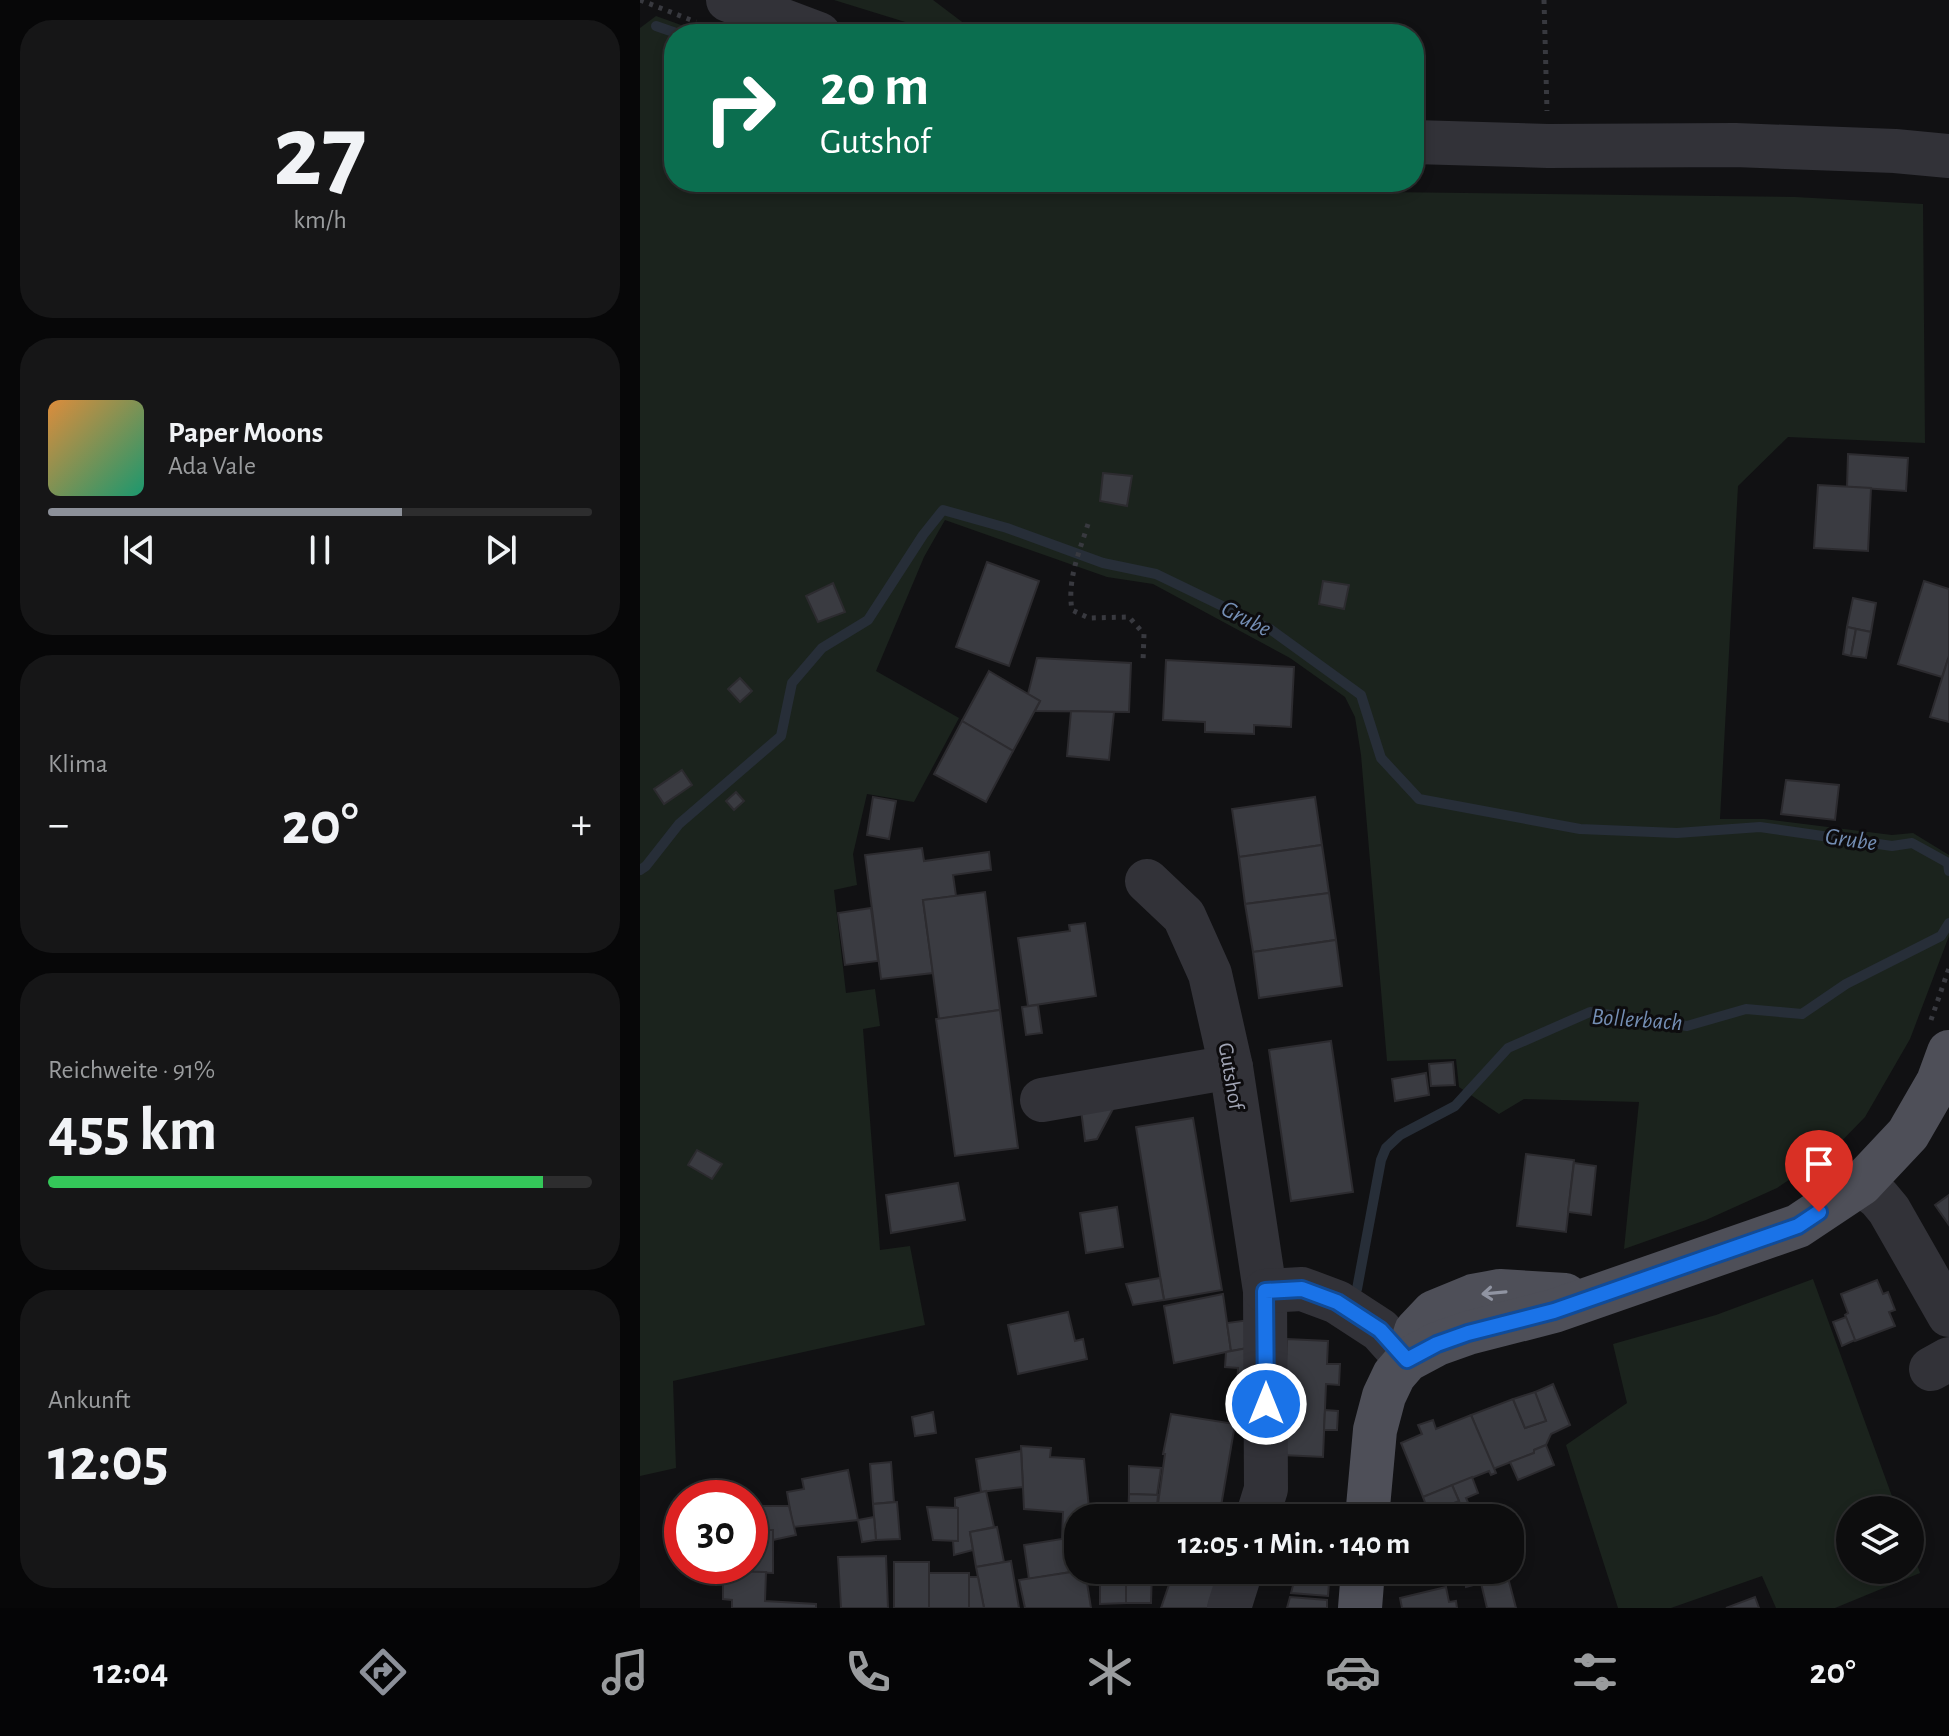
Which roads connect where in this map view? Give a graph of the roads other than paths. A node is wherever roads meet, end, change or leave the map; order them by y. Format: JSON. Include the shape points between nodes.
{"nodes":[{"id":1,"x":713,"y":11,"type":"edge"},
{"id":2,"x":773,"y":24,"type":"edge"},
{"id":3,"x":1424,"y":142,"type":"edge"},
{"id":4,"x":1949,"y":156,"type":"edge"},
{"id":5,"x":1147,"y":881,"type":"dead end"},
{"id":6,"x":1938,"y":1041,"type":"edge"},
{"id":7,"x":1231,"y":1067,"type":"junction"},
{"id":8,"x":1042,"y":1100,"type":"dead end"},
{"id":9,"x":1861,"y":1184,"type":"junction"},
{"id":10,"x":1265,"y":1291,"type":"junction"},
{"id":11,"x":1949,"y":1315,"type":"edge"},
{"id":12,"x":1407,"y":1360,"type":"junction"},
{"id":13,"x":1261,"y":1504,"type":"edge"},
{"id":14,"x":1368,"y":1504,"type":"edge"},
{"id":15,"x":1237,"y":1584,"type":"edge"},
{"id":16,"x":1362,"y":1584,"type":"edge"},
{"id":17,"x":1229,"y":1608,"type":"edge"},
{"id":18,"x":1360,"y":1608,"type":"edge"}],
"edges":[{"from":1,"to":2,"type":"street"},
{"from":3,"to":4,"type":"street","via":[[1735,145]]},
{"from":5,"to":7,"type":"street","name":"Gutshof","via":[[1184,916],[1210,974]]},
{"from":6,"to":9,"type":"main road","via":[[1938,1082],[1908,1134]]},
{"from":7,"to":8,"type":"street"},
{"from":7,"to":10,"type":"street","name":"Gutshof"},
{"from":9,"to":11,"type":"street","via":[[1889,1210]]},
{"from":9,"to":12,"type":"main road","via":[[1798,1226],[1600,1294],[1500,1291],[1473,1296],[1434,1312],[1416,1331]]},
{"from":10,"to":12,"type":"street","via":[[1302,1289],[1337,1302],[1380,1330]]},
{"from":10,"to":13,"type":"street","name":"Gutshof","via":[[1266,1489]]},
{"from":12,"to":14,"type":"main road","via":[[1384,1396],[1375,1430]]},
{"from":15,"to":17,"type":"street"},
{"from":16,"to":18,"type":"main road"}]}
